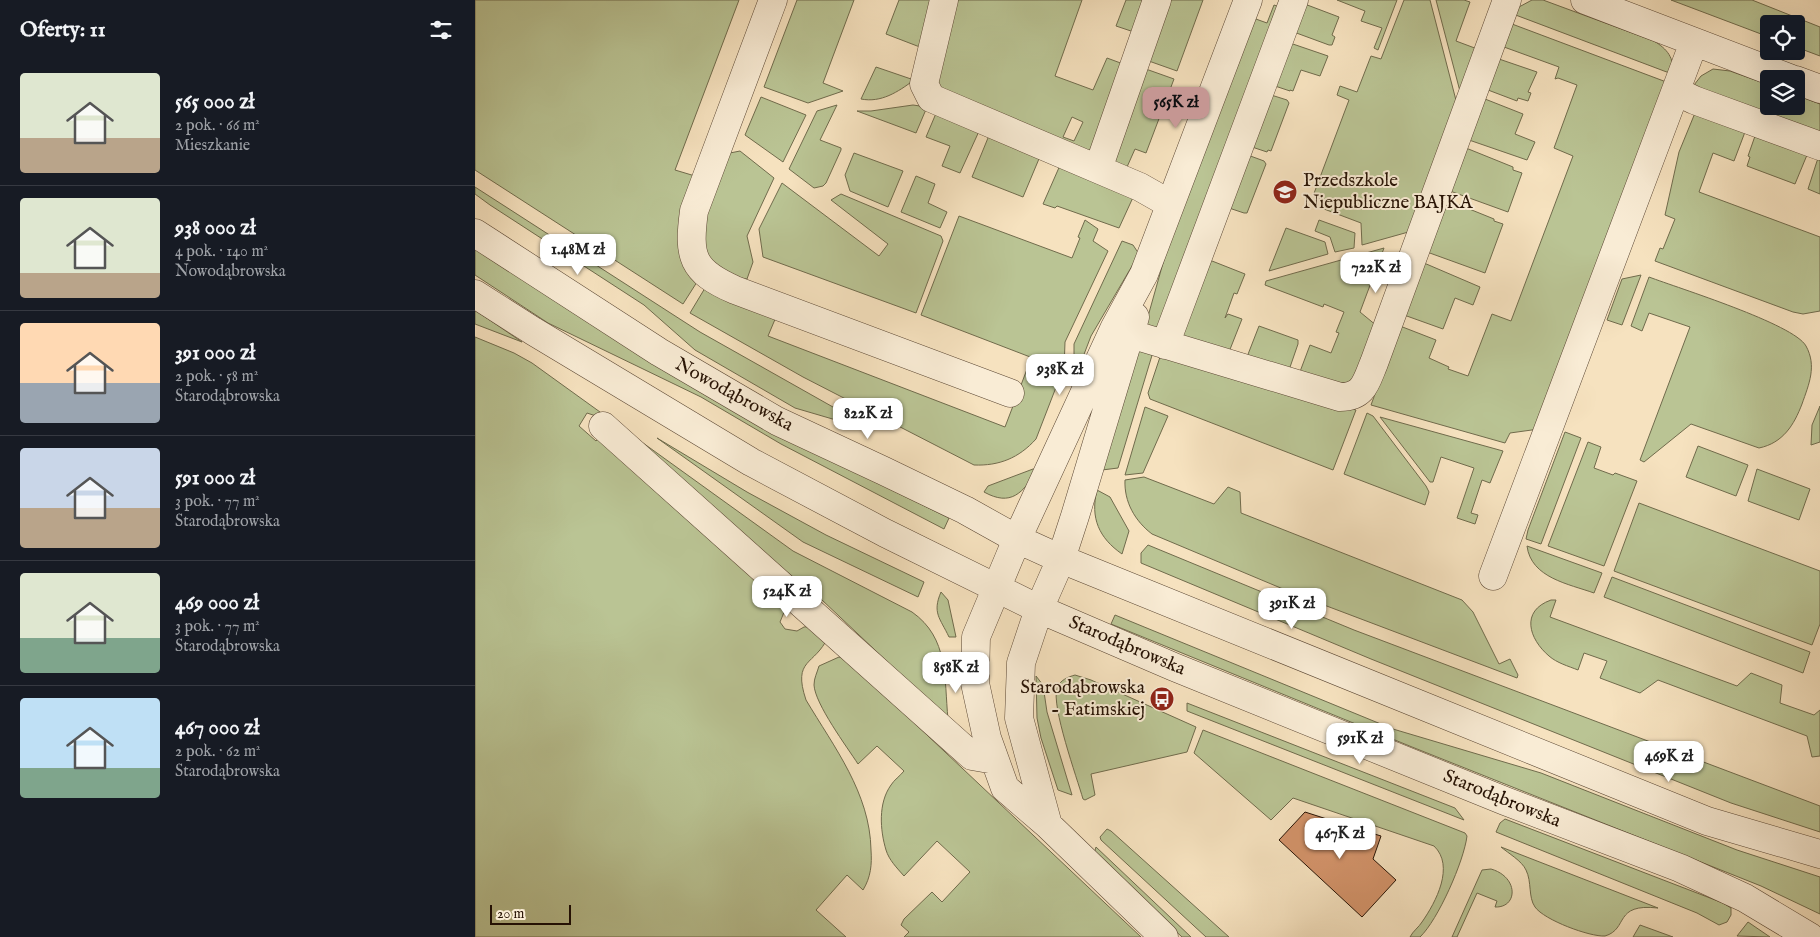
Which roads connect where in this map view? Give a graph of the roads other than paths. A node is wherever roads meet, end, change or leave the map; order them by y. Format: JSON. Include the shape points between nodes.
{"nodes":[{"id":1,"x":773,"y":0,"type":"edge"},
{"id":2,"x":944,"y":0,"type":"edge"},
{"id":3,"x":1157,"y":0,"type":"edge"},
{"id":4,"x":1247,"y":0,"type":"edge"},
{"id":5,"x":1295,"y":0,"type":"edge"},
{"id":6,"x":1507,"y":0,"type":"edge"},
{"id":7,"x":1585,"y":0,"type":"edge"},
{"id":8,"x":1694,"y":42,"type":"junction"},
{"id":9,"x":1768,"y":70,"type":"edge"},
{"id":10,"x":1805,"y":83,"type":"edge"},
{"id":11,"x":1820,"y":89,"type":"edge"},
{"id":12,"x":1676,"y":91,"type":"junction"},
{"id":13,"x":1820,"y":146,"type":"edge"},
{"id":14,"x":1098,"y":169,"type":"junction"},
{"id":15,"x":1170,"y":204,"type":"junction"},
{"id":16,"x":475,"y":234,"type":"edge"},
{"id":17,"x":475,"y":294,"type":"edge"},
{"id":18,"x":1122,"y":332,"type":"junction"},
{"id":19,"x":1165,"y":345,"type":"junction"},
{"id":20,"x":1010,"y":393,"type":"dead end"},
{"id":21,"x":603,"y":426,"type":"dead end"},
{"id":22,"x":1017,"y":539,"type":"junction"},
{"id":23,"x":1061,"y":559,"type":"junction"},
{"id":24,"x":1493,"y":576,"type":"dead end"},
{"id":25,"x":997,"y":587,"type":"junction"},
{"id":26,"x":1039,"y":608,"type":"junction"},
{"id":27,"x":995,"y":760,"type":"junction"},
{"id":28,"x":1048,"y":825,"type":"junction"},
{"id":29,"x":1820,"y":854,"type":"edge"},
{"id":30,"x":1164,"y":937,"type":"edge"},
{"id":31,"x":1810,"y":937,"type":"edge"}],
"edges":[{"from":1,"to":20,"type":"street","via":[[694,211],[691,241],[695,262],[705,274],[735,290]]},
{"from":2,"to":14,"type":"street","via":[[924,84],[931,98]]},
{"from":3,"to":14,"type":"street"},
{"from":4,"to":15,"type":"street"},
{"from":5,"to":19,"type":"street"},
{"from":6,"to":19,"type":"street","via":[[1373,363],[1359,392],[1351,397],[1341,397]]},
{"from":7,"to":8,"type":"street"},
{"from":8,"to":9,"type":"street"},
{"from":8,"to":12,"type":"street"},
{"from":10,"to":11,"type":"street"},
{"from":12,"to":13,"type":"street"},
{"from":12,"to":24,"type":"street"},
{"from":14,"to":15,"type":"street"},
{"from":15,"to":18,"type":"street"},
{"from":16,"to":22,"type":"street","name":"Nowodąbrowska","via":[[659,352],[777,421],[902,479]]},
{"from":17,"to":25,"type":"street","via":[[751,462],[885,533]]},
{"from":18,"to":19,"type":"street"},
{"from":18,"to":22,"type":"street"},
{"from":18,"to":23,"type":"street"},
{"from":21,"to":27,"type":"street","via":[[972,756]]},
{"from":22,"to":23,"type":"street","name":"Nowodąbrowska"},
{"from":22,"to":25,"type":"street"},
{"from":23,"to":26,"type":"street"},
{"from":23,"to":29,"type":"street","via":[[1707,821]]},
{"from":25,"to":26,"type":"street","name":"Starodąbrowska"},
{"from":25,"to":27,"type":"street","via":[[976,637],[975,683]]},
{"from":26,"to":28,"type":"street","via":[[1021,663],[1019,718]]},
{"from":26,"to":31,"type":"street","name":"Starodąbrowska","via":[[1505,801],[1680,868],[1745,898]]},
{"from":27,"to":28,"type":"street","via":[[1005,788]]},
{"from":28,"to":30,"type":"street"}]}
